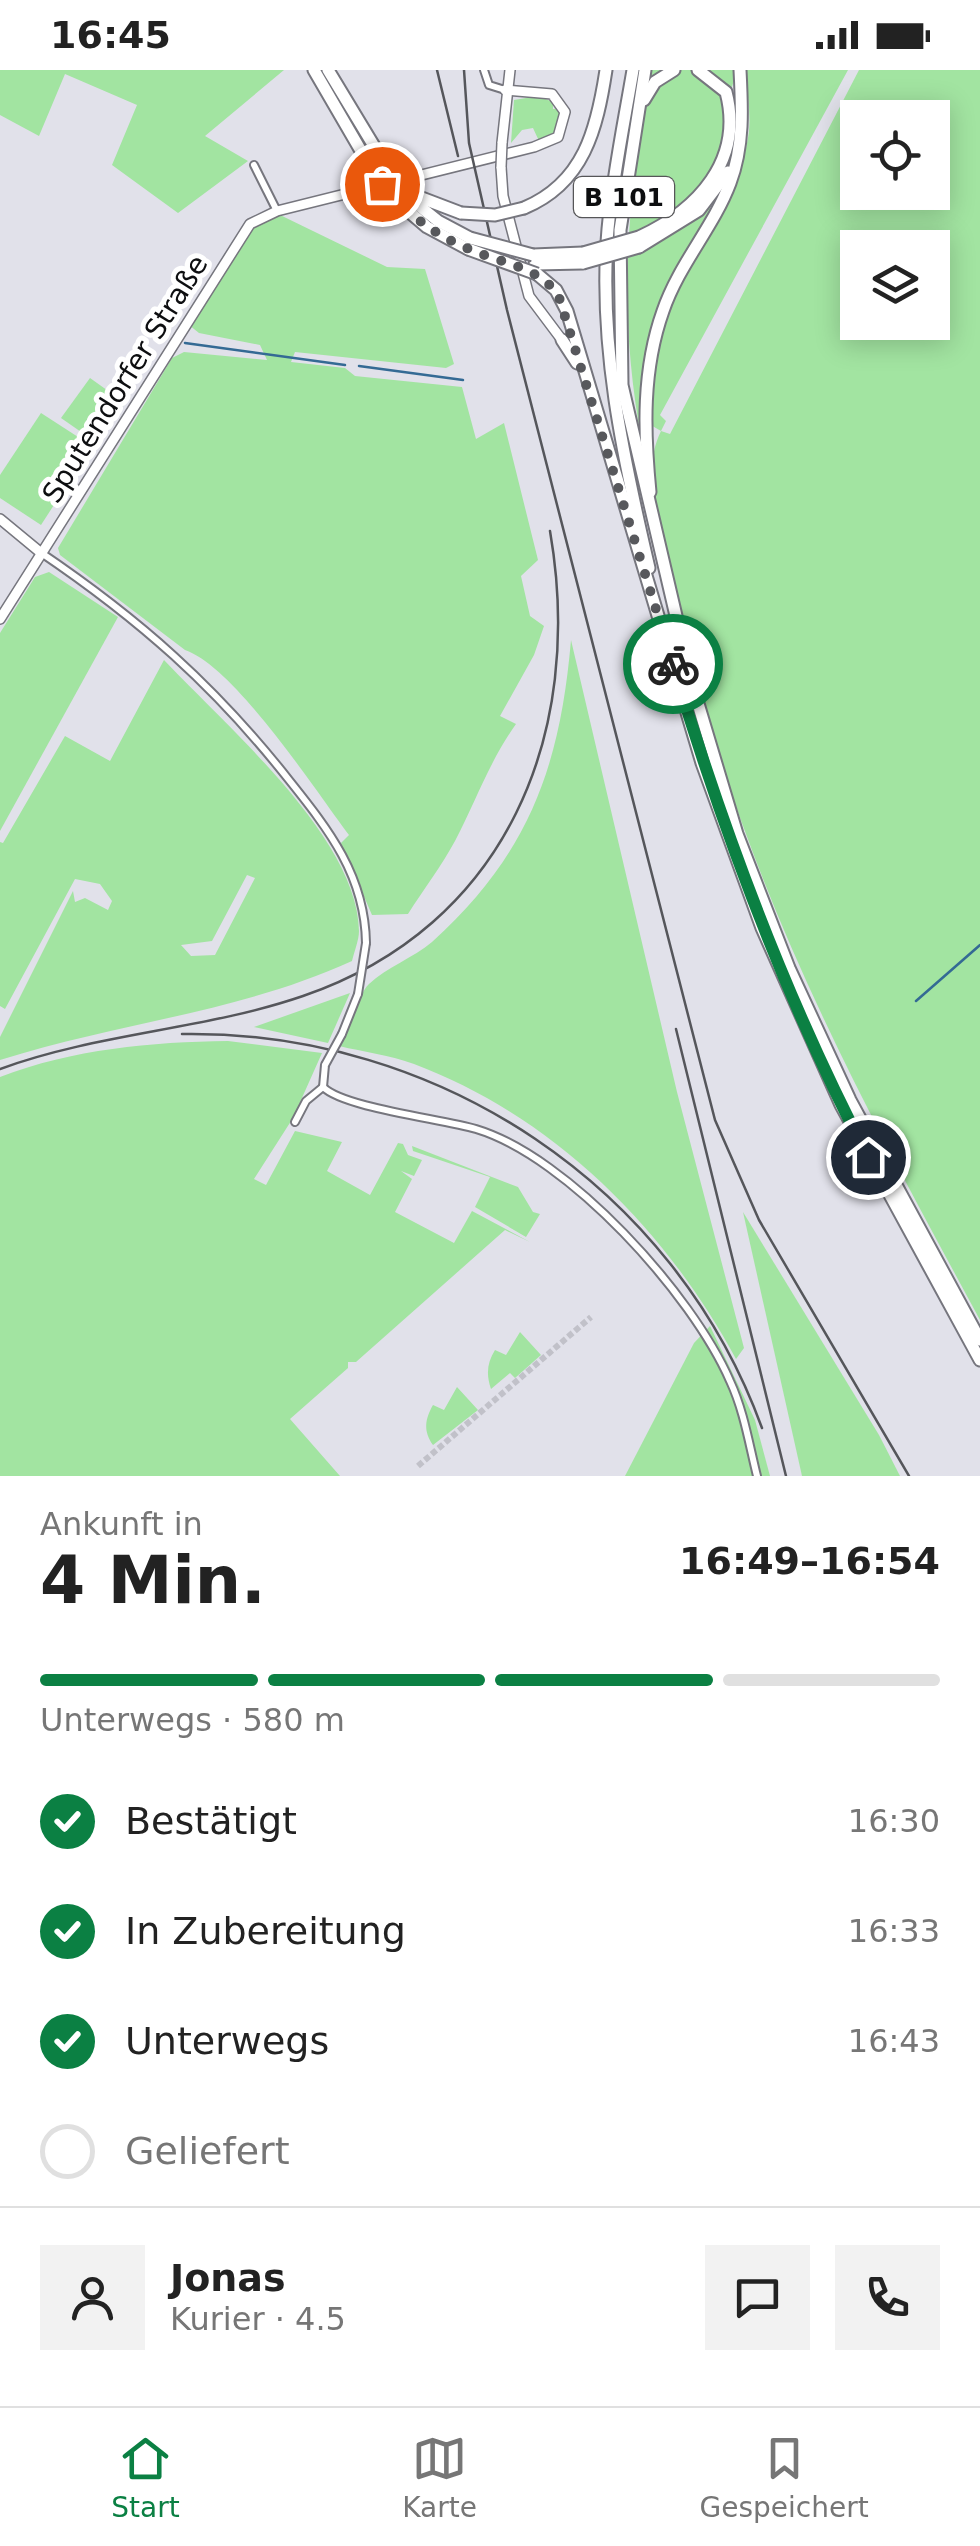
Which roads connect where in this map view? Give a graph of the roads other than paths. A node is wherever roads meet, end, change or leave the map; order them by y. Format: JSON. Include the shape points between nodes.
{"nodes":[{"id":1,"x":314,"y":70,"type":"edge"},
{"id":2,"x":328,"y":70,"type":"edge"},
{"id":3,"x":484,"y":70,"type":"edge"},
{"id":4,"x":510,"y":70,"type":"edge"},
{"id":5,"x":606,"y":70,"type":"edge"},
{"id":6,"x":633,"y":70,"type":"edge"},
{"id":7,"x":646,"y":70,"type":"edge"},
{"id":8,"x":674,"y":70,"type":"edge"},
{"id":9,"x":698,"y":70,"type":"edge"},
{"id":10,"x":729,"y":70,"type":"edge"},
{"id":11,"x":740,"y":70,"type":"edge"},
{"id":12,"x":505,"y":90,"type":"junction"},
{"id":13,"x":741,"y":97,"type":"junction"},
{"id":14,"x":638,"y":113,"type":"junction"},
{"id":15,"x":735,"y":160,"type":"junction"},
{"id":16,"x":254,"y":164,"type":"dead end"},
{"id":17,"x":414,"y":197,"type":"junction"},
{"id":18,"x":277,"y":211,"type":"junction"},
{"id":19,"x":639,"y":242,"type":"junction"},
{"id":20,"x":469,"y":244,"type":"junction"},
{"id":21,"x":535,"y":264,"type":"junction"},
{"id":22,"x":562,"y":340,"type":"joint"},
{"id":23,"x":584,"y":376,"type":"junction"},
{"id":24,"x":0,"y":520,"type":"edge"},
{"id":25,"x":655,"y":536,"type":"junction"},
{"id":26,"x":40,"y":552,"type":"junction"},
{"id":27,"x":0,"y":619,"type":"edge"},
{"id":28,"x":667,"y":646,"type":"junction"},
{"id":29,"x":323,"y":1087,"type":"junction"},
{"id":30,"x":295,"y":1122,"type":"dead end"},
{"id":31,"x":980,"y":1340,"type":"edge"},
{"id":32,"x":980,"y":1360,"type":"edge"},
{"id":33,"x":757,"y":1476,"type":"edge"}],
"edges":[{"from":1,"to":20,"type":"highway","bridge":true,"via":[[393,198],[428,227]]},
{"from":2,"to":17,"type":"highway","bridge":true,"via":[[389,172]]},
{"from":3,"to":12,"type":"street","via":[[489,86]]},
{"from":4,"to":12,"type":"street"},
{"from":5,"to":17,"type":"highway","bridge":true,"via":[[595,130],[582,161],[560,186],[524,208],[495,215],[461,213]]},
{"from":6,"to":28,"type":"highway","number":"B 101","via":[[608,230],[606,309],[612,385]]},
{"from":7,"to":14,"type":"highway","number":"B 101"},
{"from":8,"to":14,"type":"highway","via":[[655,82]]},
{"from":9,"to":19,"type":"highway","via":[[726,92],[731,120],[725,158],[693,203]]},
{"from":10,"to":13,"type":"highway"},
{"from":11,"to":13,"type":"highway"},
{"from":12,"to":18,"type":"street","name":"Sputendorfer Straße","via":[[552,94],[565,112],[558,137]]},
{"from":12,"to":22,"type":"street","bridge":true,"via":[[503,196],[529,296]]},
{"from":13,"to":15,"type":"highway"},
{"from":14,"to":25,"type":"highway","number":"B 101","via":[[620,230],[618,309],[622,385]]},
{"from":15,"to":19,"type":"highway","via":[[699,210]]},
{"from":15,"to":25,"type":"highway","via":[[732,180],[676,279],[655,341],[645,417]]},
{"from":16,"to":18,"type":"street"},
{"from":17,"to":20,"type":"highway"},
{"from":18,"to":26,"type":"street","name":"Sputendorfer Straße","via":[[250,224]]},
{"from":19,"to":21,"type":"highway","bridge":true},
{"from":20,"to":21,"type":"highway","bridge":true},
{"from":20,"to":21,"type":"highway","bridge":true,"via":[[508,262]]},
{"from":21,"to":23,"type":"highway","via":[[564,303]]},
{"from":22,"to":23,"type":"highway"},
{"from":23,"to":28,"type":"highway"},
{"from":24,"to":26,"type":"street"},
{"from":25,"to":31,"type":"highway","number":"B 101","via":[[714,759],[771,924],[850,1100]]},
{"from":26,"to":27,"type":"street","name":"Sputendorfer Straße"},
{"from":26,"to":29,"type":"street","bridge":true,"via":[[178,656],[238,716],[340,848],[358,888],[366,943],[358,994],[325,1065]]},
{"from":28,"to":32,"type":"highway","number":"B 101","via":[[727,838],[792,1001]]},
{"from":29,"to":30,"type":"street"},
{"from":29,"to":33,"type":"street","via":[[336,1096],[490,1134],[594,1205],[656,1269],[710,1344],[735,1393]]}]}
